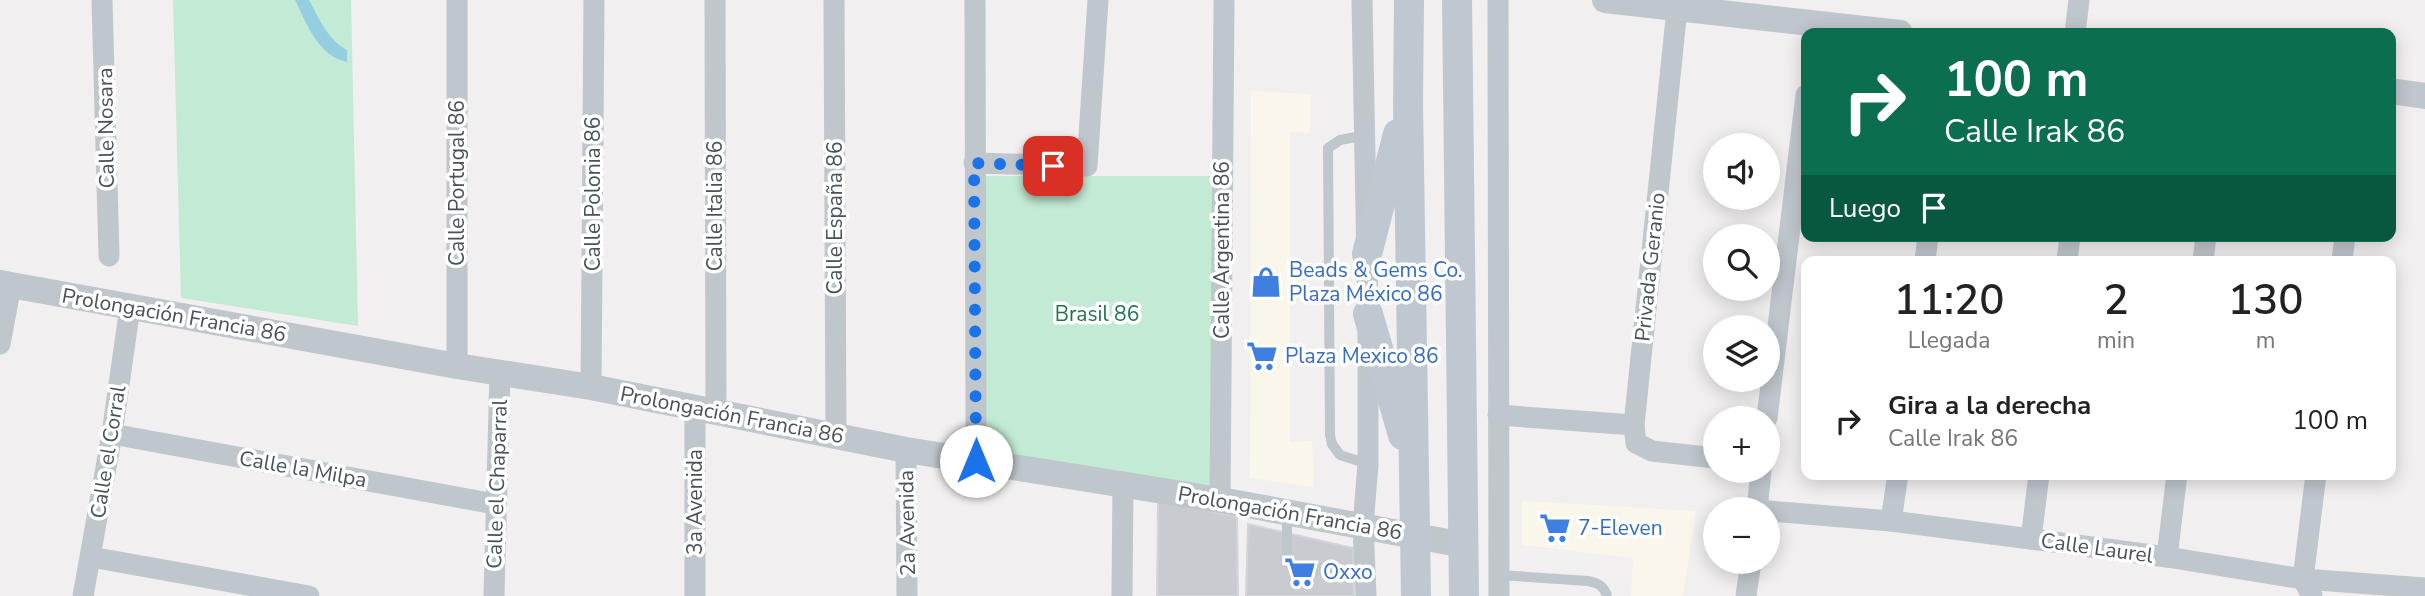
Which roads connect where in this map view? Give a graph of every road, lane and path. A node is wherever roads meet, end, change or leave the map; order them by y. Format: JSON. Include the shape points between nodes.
{"nodes":[{"id":1,"x":102,"y":0,"type":"edge"},
{"id":2,"x":457,"y":0,"type":"edge"},
{"id":3,"x":594,"y":0,"type":"edge"},
{"id":4,"x":715,"y":0,"type":"edge"},
{"id":5,"x":834,"y":0,"type":"edge"},
{"id":6,"x":975,"y":0,"type":"edge"},
{"id":7,"x":1098,"y":0,"type":"edge"},
{"id":8,"x":1224,"y":0,"type":"edge"},
{"id":9,"x":1362,"y":0,"type":"edge"},
{"id":10,"x":1409,"y":0,"type":"edge"},
{"id":11,"x":1457,"y":0,"type":"edge"},
{"id":12,"x":1498,"y":0,"type":"edge"},
{"id":13,"x":1605,"y":0,"type":"edge"},
{"id":14,"x":2079,"y":0,"type":"edge"},
{"id":15,"x":1677,"y":9,"type":"junction"},
{"id":16,"x":1807,"y":28,"type":"edge"},
{"id":17,"x":2076,"y":28,"type":"edge"},
{"id":18,"x":2396,"y":92,"type":"edge"},
{"id":19,"x":2425,"y":96,"type":"edge"},
{"id":20,"x":1408,"y":104,"type":"junction"},
{"id":21,"x":1366,"y":135,"type":"junction"},
{"id":22,"x":1801,"y":138,"type":"edge"},
{"id":23,"x":974,"y":163,"type":"junction"},
{"id":24,"x":1367,"y":254,"type":"junction"},
{"id":25,"x":109,"y":256,"type":"dead end"},
{"id":26,"x":6,"y":284,"type":"edge"},
{"id":27,"x":130,"y":307,"type":"junction"},
{"id":28,"x":1368,"y":314,"type":"junction"},
{"id":29,"x":0,"y":344,"type":"edge"},
{"id":30,"x":457,"y":366,"type":"junction"},
{"id":31,"x":500,"y":373,"type":"junction"},
{"id":32,"x":592,"y":387,"type":"junction"},
{"id":33,"x":1769,"y":406,"type":"edge"},
{"id":34,"x":705,"y":411,"type":"junction"},
{"id":35,"x":1498,"y":415,"type":"junction"},
{"id":36,"x":1634,"y":425,"type":"junction"},
{"id":37,"x":111,"y":434,"type":"junction"},
{"id":38,"x":836,"y":436,"type":"junction"},
{"id":39,"x":906,"y":450,"type":"junction"},
{"id":40,"x":1703,"y":457,"type":"edge"},
{"id":41,"x":976,"y":461,"type":"junction"},
{"id":42,"x":1368,"y":464,"type":"junction"},
{"id":43,"x":1414,"y":466,"type":"junction"},
{"id":44,"x":1897,"y":480,"type":"edge"},
{"id":45,"x":2038,"y":480,"type":"edge"},
{"id":46,"x":2176,"y":480,"type":"edge"},
{"id":47,"x":2316,"y":480,"type":"edge"},
{"id":48,"x":1124,"y":484,"type":"junction"},
{"id":49,"x":1220,"y":500,"type":"junction"},
{"id":50,"x":495,"y":504,"type":"junction"},
{"id":51,"x":1287,"y":512,"type":"junction"},
{"id":52,"x":1780,"y":512,"type":"edge"},
{"id":53,"x":1891,"y":521,"type":"junction"},
{"id":54,"x":1363,"y":526,"type":"junction"},
{"id":55,"x":1415,"y":536,"type":"junction"},
{"id":56,"x":2031,"y":539,"type":"junction"},
{"id":57,"x":1464,"y":545,"type":"junction"},
{"id":58,"x":91,"y":557,"type":"junction"},
{"id":59,"x":2167,"y":557,"type":"junction"},
{"id":60,"x":1749,"y":574,"type":"edge"},
{"id":61,"x":1499,"y":586,"type":"edge"},
{"id":62,"x":1365,"y":587,"type":"edge"},
{"id":63,"x":2308,"y":588,"type":"edge"},
{"id":64,"x":2425,"y":588,"type":"edge"},
{"id":65,"x":83,"y":596,"type":"edge"},
{"id":66,"x":309,"y":596,"type":"edge"},
{"id":67,"x":494,"y":596,"type":"edge"},
{"id":68,"x":695,"y":596,"type":"edge"},
{"id":69,"x":907,"y":596,"type":"edge"},
{"id":70,"x":1122,"y":596,"type":"edge"},
{"id":71,"x":1416,"y":596,"type":"edge"},
{"id":72,"x":1464,"y":596,"type":"edge"},
{"id":73,"x":1607,"y":596,"type":"edge"},
{"id":74,"x":1746,"y":596,"type":"edge"}],
"edges":[{"from":1,"to":25,"type":"street","name":"Calle Nosara"},
{"from":2,"to":30,"type":"street","name":"Calle Portugal 86"},
{"from":3,"to":32,"type":"street","name":"Calle Polonia 86"},
{"from":4,"to":34,"type":"street","name":"Calle Italia 86"},
{"from":5,"to":38,"type":"street","name":"Calle España 86"},
{"from":6,"to":23,"type":"street"},
{"from":7,"to":23,"type":"street","via":[[1087,166]]},
{"from":8,"to":49,"type":"street","name":"Calle Argentina 86"},
{"from":9,"to":21,"type":"street"},
{"from":10,"to":20,"type":"main road"},
{"from":11,"to":57,"type":"main road"},
{"from":12,"to":35,"type":"street"},
{"from":13,"to":15,"type":"street"},
{"from":14,"to":17,"type":"street"},
{"from":15,"to":16,"type":"street"},
{"from":15,"to":36,"type":"street","name":"Privada Geranio"},
{"from":18,"to":19,"type":"street"},
{"from":20,"to":24,"type":"main road"},
{"from":20,"to":43,"type":"main road"},
{"from":21,"to":24,"type":"street"},
{"from":21,"to":42,"type":"lane","via":[[1340,140],[1328,148],[1328,381],[1332,444],[1340,454]]},
{"from":22,"to":33,"type":"street"},
{"from":23,"to":41,"type":"street"},
{"from":24,"to":28,"type":"street"},
{"from":26,"to":27,"type":"street","name":"Prolongación Francia 86"},
{"from":26,"to":29,"type":"street"},
{"from":27,"to":30,"type":"street","name":"Prolongación Francia 86"},
{"from":27,"to":37,"type":"street","name":"Calle el Corral"},
{"from":28,"to":42,"type":"street"},
{"from":28,"to":43,"type":"main road"},
{"from":30,"to":31,"type":"street","name":"Prolongación Francia 86"},
{"from":31,"to":32,"type":"street","name":"Prolongación Francia 86"},
{"from":31,"to":50,"type":"street","name":"Calle el Chaparral"},
{"from":32,"to":34,"type":"street","name":"Prolongación Francia 86"},
{"from":34,"to":38,"type":"street","name":"Prolongación Francia 86"},
{"from":34,"to":68,"type":"street","name":"3a Avenida"},
{"from":35,"to":36,"type":"street"},
{"from":35,"to":61,"type":"street"},
{"from":36,"to":40,"type":"street","via":[[1636,443],[1652,452]]},
{"from":37,"to":50,"type":"street","name":"Calle la Milpa"},
{"from":37,"to":58,"type":"street","name":"Calle el Corral"},
{"from":38,"to":39,"type":"street","name":"Prolongación Francia 86"},
{"from":39,"to":41,"type":"street","name":"Prolongación Francia 86"},
{"from":39,"to":69,"type":"street","name":"2a Avenida"},
{"from":41,"to":48,"type":"street","name":"Prolongación Francia 86"},
{"from":42,"to":54,"type":"street"},
{"from":43,"to":55,"type":"main road"},
{"from":44,"to":53,"type":"street"},
{"from":45,"to":56,"type":"street"},
{"from":46,"to":59,"type":"street"},
{"from":47,"to":63,"type":"street"},
{"from":48,"to":49,"type":"street","name":"Prolongación Francia 86"},
{"from":48,"to":70,"type":"street"},
{"from":49,"to":51,"type":"street","name":"Prolongación Francia 86"},
{"from":50,"to":67,"type":"street","name":"Calle el Chaparral"},
{"from":51,"to":54,"type":"street","name":"Prolongación Francia 86"},
{"from":51,"to":62,"type":"lane","via":[[1291,564]]},
{"from":52,"to":53,"type":"street","name":"Calle Laurel"},
{"from":53,"to":56,"type":"street","name":"Calle Laurel"},
{"from":54,"to":55,"type":"street","name":"Prolongación Francia 86"},
{"from":54,"to":62,"type":"street"},
{"from":55,"to":57,"type":"street","name":"Prolongación Francia 86"},
{"from":55,"to":71,"type":"main road"},
{"from":56,"to":59,"type":"street","name":"Calle Laurel"},
{"from":57,"to":72,"type":"main road"},
{"from":58,"to":65,"type":"street","name":"Calle el Corral"},
{"from":58,"to":66,"type":"street"},
{"from":59,"to":63,"type":"street","name":"Calle Laurel"},
{"from":60,"to":74,"type":"street"},
{"from":61,"to":73,"type":"lane","via":[[1588,581],[1598,583]]},
{"from":63,"to":64,"type":"street","name":"Calle Laurel"}]}
